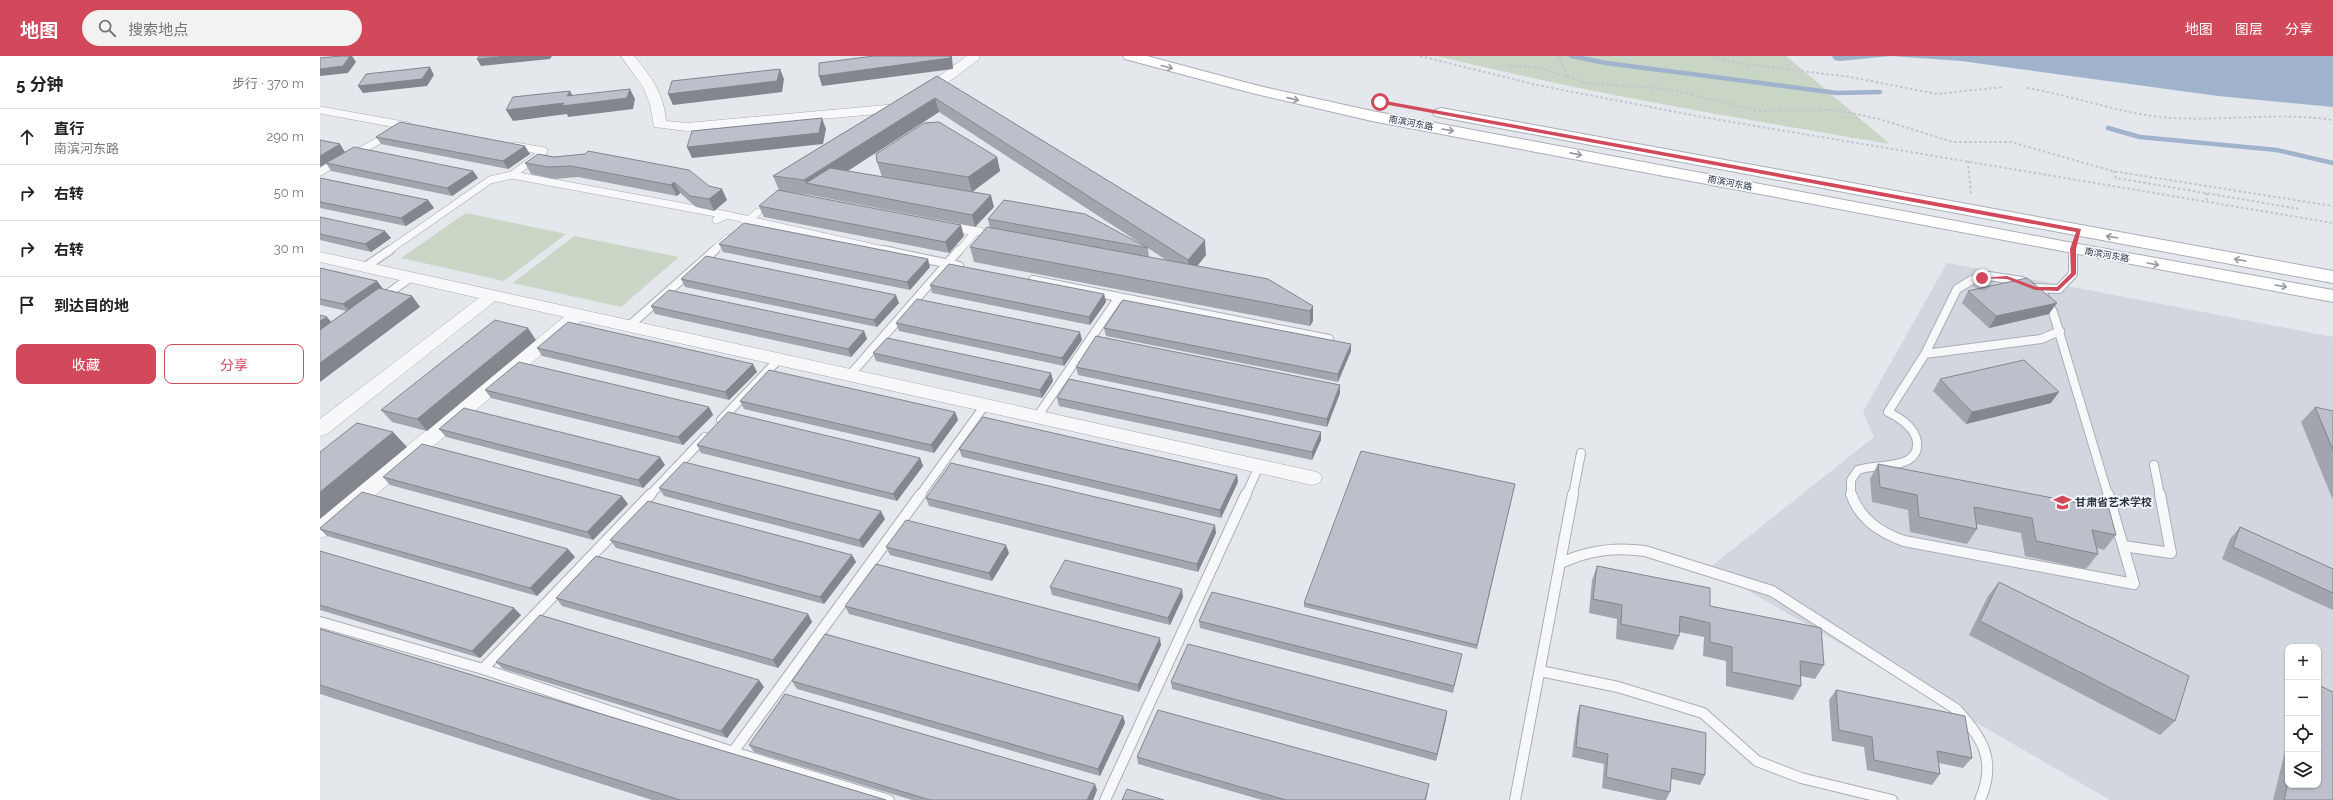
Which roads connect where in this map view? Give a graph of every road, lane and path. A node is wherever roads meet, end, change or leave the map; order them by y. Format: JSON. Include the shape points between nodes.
{"nodes":[{"id":1,"x":627,"y":56,"type":"edge"},
{"id":2,"x":973,"y":56,"type":"edge"},
{"id":3,"x":1130,"y":56,"type":"edge"},
{"id":4,"x":1184,"y":56,"type":"edge"},
{"id":5,"x":1420,"y":56,"type":"edge"},
{"id":6,"x":1558,"y":56,"type":"edge"},
{"id":7,"x":1714,"y":56,"type":"edge"},
{"id":8,"x":1509,"y":66,"type":"dead end"},
{"id":9,"x":1568,"y":77,"type":"junction"},
{"id":10,"x":2003,"y":87,"type":"dead end"},
{"id":11,"x":2026,"y":88,"type":"dead end"},
{"id":12,"x":320,"y":110,"type":"edge"},
{"id":13,"x":2333,"y":120,"type":"edge"},
{"id":14,"x":404,"y":126,"type":"junction"},
{"id":15,"x":420,"y":128,"type":"edge"},
{"id":16,"x":505,"y":144,"type":"edge"},
{"id":17,"x":1968,"y":161,"type":"junction"},
{"id":18,"x":320,"y":172,"type":"edge"},
{"id":19,"x":2114,"y":172,"type":"junction"},
{"id":20,"x":512,"y":174,"type":"junction"},
{"id":21,"x":524,"y":184,"type":"dead end"},
{"id":22,"x":2206,"y":193,"type":"junction"},
{"id":23,"x":1971,"y":198,"type":"dead end"},
{"id":24,"x":2295,"y":200,"type":"junction"},
{"id":25,"x":2207,"y":201,"type":"junction"},
{"id":26,"x":2333,"y":206,"type":"edge"},
{"id":27,"x":758,"y":212,"type":"edge"},
{"id":28,"x":727,"y":214,"type":"junction"},
{"id":29,"x":716,"y":220,"type":"dead end"},
{"id":30,"x":923,"y":220,"type":"edge"},
{"id":31,"x":747,"y":221,"type":"junction"},
{"id":32,"x":2333,"y":223,"type":"edge"},
{"id":33,"x":2079,"y":230,"type":"junction"},
{"id":34,"x":976,"y":231,"type":"joint"},
{"id":35,"x":2073,"y":249,"type":"junction"},
{"id":36,"x":320,"y":257,"type":"edge"},
{"id":37,"x":946,"y":263,"type":"junction"},
{"id":38,"x":364,"y":267,"type":"junction"},
{"id":39,"x":969,"y":268,"type":"edge"},
{"id":40,"x":411,"y":277,"type":"junction"},
{"id":41,"x":2333,"y":277,"type":"edge"},
{"id":42,"x":1022,"y":278,"type":"edge"},
{"id":43,"x":2035,"y":288,"type":"junction"},
{"id":44,"x":493,"y":296,"type":"junction"},
{"id":45,"x":2333,"y":296,"type":"edge"},
{"id":46,"x":1120,"y":297,"type":"junction"},
{"id":47,"x":372,"y":305,"type":"edge"},
{"id":48,"x":578,"y":314,"type":"junction"},
{"id":49,"x":629,"y":326,"type":"junction"},
{"id":50,"x":2060,"y":330,"type":"junction"},
{"id":51,"x":1329,"y":339,"type":"edge"},
{"id":52,"x":1925,"y":354,"type":"junction"},
{"id":53,"x":779,"y":359,"type":"junction"},
{"id":54,"x":850,"y":375,"type":"junction"},
{"id":55,"x":985,"y":405,"type":"junction"},
{"id":56,"x":1037,"y":417,"type":"junction"},
{"id":57,"x":320,"y":429,"type":"edge"},
{"id":58,"x":1581,"y":453,"type":"dead end"},
{"id":59,"x":2154,"y":465,"type":"dead end"},
{"id":60,"x":1259,"y":466,"type":"junction"},
{"id":61,"x":1312,"y":478,"type":"dead end"},
{"id":62,"x":320,"y":530,"type":"edge"},
{"id":63,"x":2123,"y":546,"type":"junction"},
{"id":64,"x":1561,"y":563,"type":"junction"},
{"id":65,"x":320,"y":622,"type":"edge"},
{"id":66,"x":483,"y":669,"type":"junction"},
{"id":67,"x":1540,"y":671,"type":"junction"},
{"id":68,"x":733,"y":752,"type":"junction"},
{"id":69,"x":889,"y":800,"type":"edge"},
{"id":70,"x":1105,"y":800,"type":"edge"},
{"id":71,"x":1515,"y":800,"type":"edge"},
{"id":72,"x":1892,"y":800,"type":"edge"},
{"id":73,"x":1980,"y":800,"type":"edge"}],
"edges":[{"from":1,"to":2,"type":"street","via":[[646,78],[659,106],[659,124],[687,127],[899,108],[912,103],[973,59]]},
{"from":3,"to":35,"type":"main road","name":"南滨河东路","one_way":true,"via":[[1256,90],[1364,114]]},
{"from":4,"to":33,"type":"main road","name":"南滨河东路","via":[[1268,78],[1387,103]]},
{"from":5,"to":17,"type":"path","via":[[1537,85],[1702,117]]},
{"from":6,"to":9,"type":"path"},
{"from":7,"to":10,"type":"path","via":[[1737,63],[1850,77],[1937,94]]},
{"from":8,"to":9,"type":"path","via":[[1536,67]]},
{"from":9,"to":19,"type":"path","via":[[1602,84],[1668,89],[1757,111],[1842,111],[1879,119],[1953,142],[2011,142]]},
{"from":11,"to":13,"type":"path","via":[[2062,94],[2125,111],[2171,118],[2307,117]]},
{"from":12,"to":14,"type":"lane"},
{"from":14,"to":15,"type":"lane"},
{"from":14,"to":18,"type":"lane"},
{"from":16,"to":20,"type":"lane","via":[[544,151]]},
{"from":17,"to":23,"type":"path"},
{"from":17,"to":25,"type":"path"},
{"from":19,"to":22,"type":"path","via":[[2116,178]]},
{"from":19,"to":24,"type":"path"},
{"from":20,"to":21,"type":"lane"},
{"from":20,"to":28,"type":"lane"},
{"from":20,"to":38,"type":"lane","via":[[490,180]]},
{"from":22,"to":24,"type":"path","via":[[2300,209]]},
{"from":22,"to":25,"type":"path"},
{"from":24,"to":26,"type":"path"},
{"from":25,"to":32,"type":"path"},
{"from":27,"to":31,"type":"lane"},
{"from":28,"to":29,"type":"lane"},
{"from":28,"to":31,"type":"lane"},
{"from":30,"to":34,"type":"street"},
{"from":31,"to":37,"type":"lane"},
{"from":31,"to":49,"type":"lane"},
{"from":33,"to":35,"type":"main road"},
{"from":41,"to":33,"type":"main road","name":"南滨河东路","one_way":true},
{"from":34,"to":37,"type":"lane"},
{"from":35,"to":43,"type":"lane","via":[[2073,274],[2058,289]]},
{"from":35,"to":45,"type":"main road","name":"南滨河东路","one_way":true},
{"from":36,"to":38,"type":"street"},
{"from":37,"to":39,"type":"lane"},
{"from":37,"to":54,"type":"lane"},
{"from":38,"to":40,"type":"street"},
{"from":40,"to":44,"type":"street"},
{"from":40,"to":47,"type":"lane"},
{"from":42,"to":46,"type":"lane"},
{"from":43,"to":50,"type":"lane","via":[[2047,300]]},
{"from":43,"to":52,"type":"lane","via":[[2017,280],[1998,276],[1964,284],[1957,289]]},
{"from":44,"to":48,"type":"street"},
{"from":44,"to":57,"type":"street"},
{"from":46,"to":51,"type":"lane"},
{"from":46,"to":56,"type":"lane"},
{"from":48,"to":49,"type":"street"},
{"from":48,"to":62,"type":"street"},
{"from":49,"to":53,"type":"street"},
{"from":50,"to":52,"type":"lane","via":[[2041,339]]},
{"from":50,"to":63,"type":"lane"},
{"from":52,"to":63,"type":"lane","via":[[1888,412],[1904,422],[1914,434],[1917,449],[1914,455],[1900,464],[1864,467],[1853,475],[1850,481],[1849,487],[1854,503],[1866,520],[1884,533],[1904,540],[2134,584]]},
{"from":53,"to":54,"type":"street"},
{"from":53,"to":66,"type":"lane"},
{"from":54,"to":55,"type":"street"},
{"from":55,"to":56,"type":"street"},
{"from":55,"to":68,"type":"lane"},
{"from":56,"to":60,"type":"street"},
{"from":58,"to":64,"type":"lane"},
{"from":59,"to":63,"type":"lane","via":[[2171,553]]},
{"from":60,"to":61,"type":"street"},
{"from":60,"to":70,"type":"lane"},
{"from":64,"to":67,"type":"lane"},
{"from":64,"to":73,"type":"lane","via":[[1585,552],[1629,548],[1772,591],[1956,709],[1977,734],[1989,763],[1989,777]]},
{"from":65,"to":66,"type":"lane"},
{"from":66,"to":68,"type":"lane"},
{"from":67,"to":71,"type":"lane"},
{"from":67,"to":72,"type":"lane","via":[[1618,687],[1703,713],[1757,761],[1801,778]]},
{"from":68,"to":69,"type":"lane"}]}
